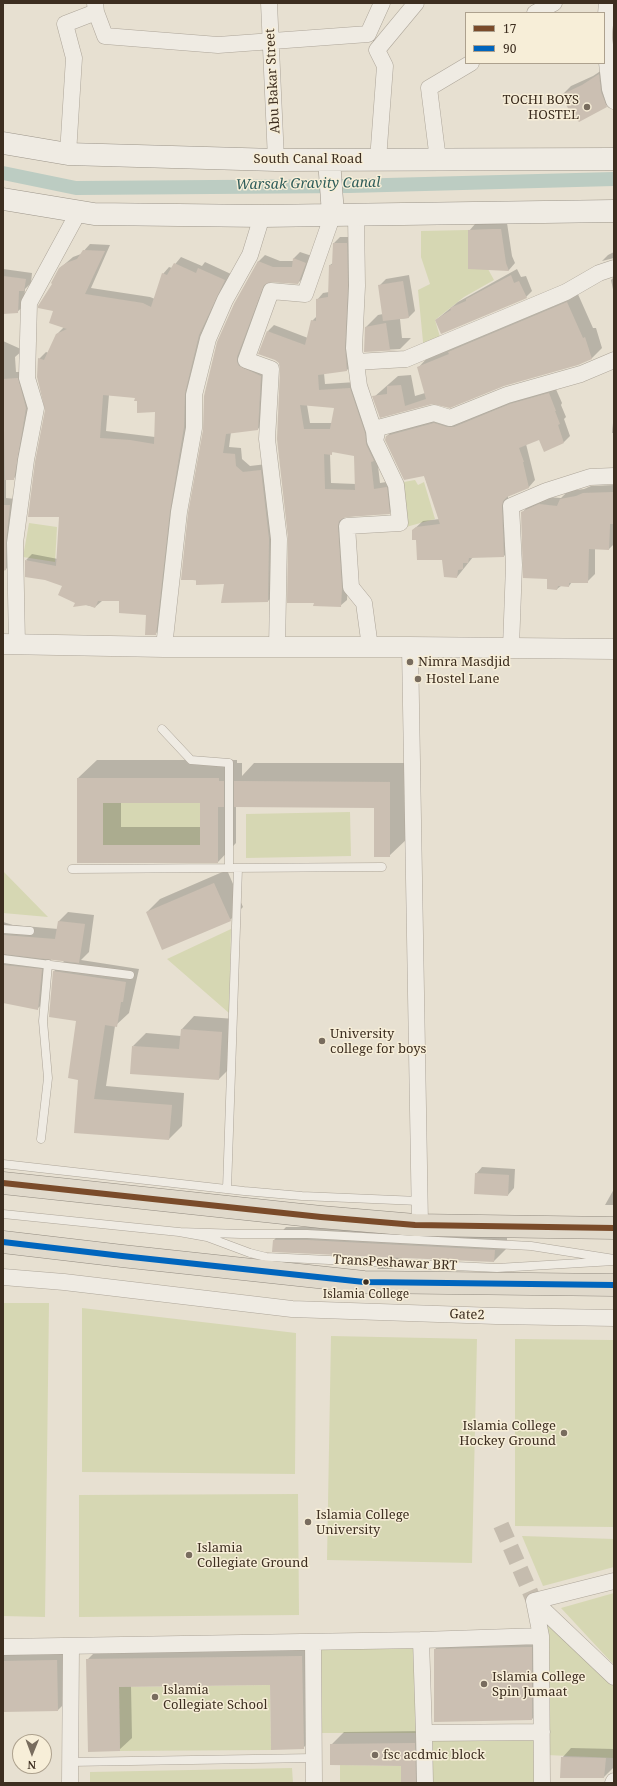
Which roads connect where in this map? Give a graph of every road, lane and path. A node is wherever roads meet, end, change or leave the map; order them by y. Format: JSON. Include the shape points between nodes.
{"nodes":[{"id":1,"x":269,"y":3,"type":"edge"},
{"id":2,"x":382,"y":3,"type":"edge"},
{"id":3,"x":416,"y":3,"type":"edge"},
{"id":4,"x":554,"y":3,"type":"edge"},
{"id":5,"x":607,"y":3,"type":"edge"},
{"id":6,"x":96,"y":8,"type":"edge"},
{"id":7,"x":537,"y":12,"type":"edge"},
{"id":8,"x":605,"y":25,"type":"edge"},
{"id":9,"x":271,"y":41,"type":"junction"},
{"id":10,"x":605,"y":45,"type":"edge"},
{"id":11,"x":469,"y":64,"type":"edge"},
{"id":12,"x":614,"y":101,"type":"edge"},
{"id":13,"x":3,"y":143,"type":"edge"},
{"id":14,"x":68,"y":154,"type":"junction"},
{"id":15,"x":614,"y":159,"type":"edge"},
{"id":16,"x":276,"y":160,"type":"junction"},
{"id":17,"x":330,"y":160,"type":"junction"},
{"id":18,"x":378,"y":160,"type":"junction"},
{"id":19,"x":438,"y":160,"type":"junction"},
{"id":20,"x":3,"y":199,"type":"edge"},
{"id":21,"x":78,"y":211,"type":"junction"},
{"id":22,"x":614,"y":211,"type":"edge"},
{"id":23,"x":333,"y":214,"type":"junction"},
{"id":24,"x":356,"y":214,"type":"junction"},
{"id":25,"x":262,"y":216,"type":"junction"},
{"id":26,"x":614,"y":268,"type":"edge"},
{"id":27,"x":614,"y":360,"type":"edge"},
{"id":28,"x":356,"y":362,"type":"junction"},
{"id":29,"x":375,"y":441,"type":"junction"},
{"id":30,"x":614,"y":476,"type":"edge"},
{"id":31,"x":10,"y":644,"type":"edge"},
{"id":32,"x":164,"y":647,"type":"junction"},
{"id":33,"x":370,"y":647,"type":"junction"},
{"id":34,"x":410,"y":647,"type":"junction"},
{"id":35,"x":511,"y":647,"type":"junction"},
{"id":36,"x":277,"y":648,"type":"junction"},
{"id":37,"x":614,"y":649,"type":"edge"},
{"id":38,"x":162,"y":729,"type":"dead end"},
{"id":39,"x":382,"y":867,"type":"dead end"},
{"id":40,"x":229,"y":868,"type":"junction"},
{"id":41,"x":238,"y":868,"type":"junction"},
{"id":42,"x":72,"y":869,"type":"dead end"},
{"id":43,"x":3,"y":929,"type":"edge"},
{"id":44,"x":30,"y":931,"type":"dead end"},
{"id":45,"x":3,"y":959,"type":"edge"},
{"id":46,"x":48,"y":964,"type":"junction"},
{"id":47,"x":130,"y":975,"type":"dead end"},
{"id":48,"x":41,"y":1139,"type":"dead end"},
{"id":49,"x":3,"y":1164,"type":"edge"},
{"id":50,"x":3,"y":1183,"type":"edge"},
{"id":51,"x":227,"y":1189,"type":"junction"},
{"id":52,"x":421,"y":1213,"type":"junction"},
{"id":53,"x":3,"y":1214,"type":"edge"},
{"id":54,"x":557,"y":1218,"type":"dead end"},
{"id":55,"x":614,"y":1220,"type":"edge"},
{"id":56,"x":614,"y":1228,"type":"edge"},
{"id":57,"x":179,"y":1232,"type":"junction"},
{"id":58,"x":3,"y":1242,"type":"edge"},
{"id":59,"x":614,"y":1260,"type":"edge"},
{"id":60,"x":3,"y":1277,"type":"edge"},
{"id":61,"x":614,"y":1285,"type":"edge"},
{"id":62,"x":614,"y":1318,"type":"edge"},
{"id":63,"x":614,"y":1581,"type":"edge"},
{"id":64,"x":534,"y":1601,"type":"junction"},
{"id":65,"x":542,"y":1636,"type":"junction"},
{"id":66,"x":421,"y":1640,"type":"junction"},
{"id":67,"x":313,"y":1642,"type":"junction"},
{"id":68,"x":71,"y":1646,"type":"junction"},
{"id":69,"x":3,"y":1647,"type":"edge"},
{"id":70,"x":614,"y":1677,"type":"edge"},
{"id":71,"x":542,"y":1732,"type":"junction"},
{"id":72,"x":424,"y":1733,"type":"junction"},
{"id":73,"x":314,"y":1758,"type":"junction"},
{"id":74,"x":70,"y":1762,"type":"junction"},
{"id":75,"x":70,"y":1783,"type":"edge"},
{"id":76,"x":314,"y":1783,"type":"edge"},
{"id":77,"x":425,"y":1783,"type":"edge"},
{"id":78,"x":542,"y":1783,"type":"edge"}],
"edges":[{"from":1,"to":9,"type":"street","name":"Abu Bakar Street"},
{"from":2,"to":9,"type":"street","via":[[368,34]]},
{"from":3,"to":18,"type":"street","via":[[377,50],[385,66]]},
{"from":4,"to":7,"type":"street"},
{"from":5,"to":8,"type":"street"},
{"from":6,"to":9,"type":"street","via":[[105,36],[218,45]]},
{"from":6,"to":14,"type":"street","via":[[65,24],[74,58]]},
{"from":9,"to":16,"type":"street","name":"Abu Bakar Street"},
{"from":10,"to":12,"type":"street","via":[[610,89]]},
{"from":11,"to":19,"type":"street","via":[[429,88]]},
{"from":13,"to":14,"type":"main road","name":"South Canal Road"},
{"from":14,"to":16,"type":"main road","name":"South Canal Road"},
{"from":15,"to":19,"type":"main road","name":"South Canal Road"},
{"from":16,"to":17,"type":"main road","name":"South Canal Road"},
{"from":17,"to":18,"type":"main road","name":"South Canal Road"},
{"from":17,"to":23,"type":"main road"},
{"from":18,"to":19,"type":"main road","name":"South Canal Road"},
{"from":20,"to":21,"type":"main road"},
{"from":21,"to":25,"type":"main road","via":[[94,214]]},
{"from":21,"to":31,"type":"street","via":[[29,303],[27,378],[36,408],[15,543]]},
{"from":22,"to":24,"type":"main road"},
{"from":23,"to":24,"type":"main road"},
{"from":23,"to":25,"type":"main road"},
{"from":23,"to":36,"type":"street","via":[[305,294],[271,291],[246,360],[271,369],[267,438],[279,539]]},
{"from":24,"to":28,"type":"street"},
{"from":25,"to":32,"type":"street","via":[[250,255],[225,300],[208,340],[194,395],[194,428],[179,512]]},
{"from":26,"to":28,"type":"street","via":[[599,273],[566,292],[406,359]]},
{"from":27,"to":29,"type":"street","via":[[581,374],[507,395],[450,418],[434,413],[378,428]]},
{"from":28,"to":29,"type":"street","via":[[359,386]]},
{"from":29,"to":33,"type":"street","via":[[396,485],[400,523],[347,526],[351,587],[364,603]]},
{"from":30,"to":35,"type":"street","via":[[590,477],[546,491],[511,506],[514,565]]},
{"from":31,"to":32,"type":"street"},
{"from":32,"to":36,"type":"street"},
{"from":33,"to":34,"type":"street"},
{"from":33,"to":36,"type":"street"},
{"from":34,"to":35,"type":"street"},
{"from":34,"to":52,"type":"street"},
{"from":35,"to":37,"type":"street"},
{"from":38,"to":40,"type":"lane","via":[[191,760],[229,762]]},
{"from":39,"to":41,"type":"lane"},
{"from":40,"to":41,"type":"lane"},
{"from":40,"to":42,"type":"lane"},
{"from":41,"to":51,"type":"lane"},
{"from":43,"to":44,"type":"lane"},
{"from":45,"to":46,"type":"lane"},
{"from":46,"to":47,"type":"lane"},
{"from":46,"to":48,"type":"lane","via":[[43,1020],[48,1078]]},
{"from":49,"to":51,"type":"lane"},
{"from":50,"to":52,"type":"highway","via":[[415,1225]]},
{"from":51,"to":52,"type":"lane","via":[[302,1196]]},
{"from":52,"to":56,"type":"highway"},
{"from":53,"to":57,"type":"lane","name":"TransPeshawar BRT"},
{"from":54,"to":55,"type":"lane"},
{"from":57,"to":59,"type":"lane","name":"TransPeshawar BRT","via":[[307,1234],[531,1246]]},
{"from":57,"to":59,"type":"lane","name":"TransPeshawar BRT","via":[[207,1237],[266,1257],[496,1268]]},
{"from":58,"to":61,"type":"highway","via":[[364,1282]]},
{"from":60,"to":62,"type":"street","name":"Gate2","via":[[260,1306]]},
{"from":63,"to":64,"type":"street"},
{"from":64,"to":65,"type":"street"},
{"from":64,"to":70,"type":"street"},
{"from":65,"to":66,"type":"street"},
{"from":65,"to":71,"type":"street"},
{"from":66,"to":67,"type":"street"},
{"from":66,"to":72,"type":"street"},
{"from":67,"to":68,"type":"street"},
{"from":67,"to":73,"type":"street"},
{"from":68,"to":69,"type":"street"},
{"from":68,"to":74,"type":"street"},
{"from":71,"to":72,"type":"street"},
{"from":71,"to":78,"type":"street"},
{"from":72,"to":77,"type":"street"},
{"from":73,"to":74,"type":"lane"},
{"from":73,"to":76,"type":"street"},
{"from":74,"to":75,"type":"street"}]}
